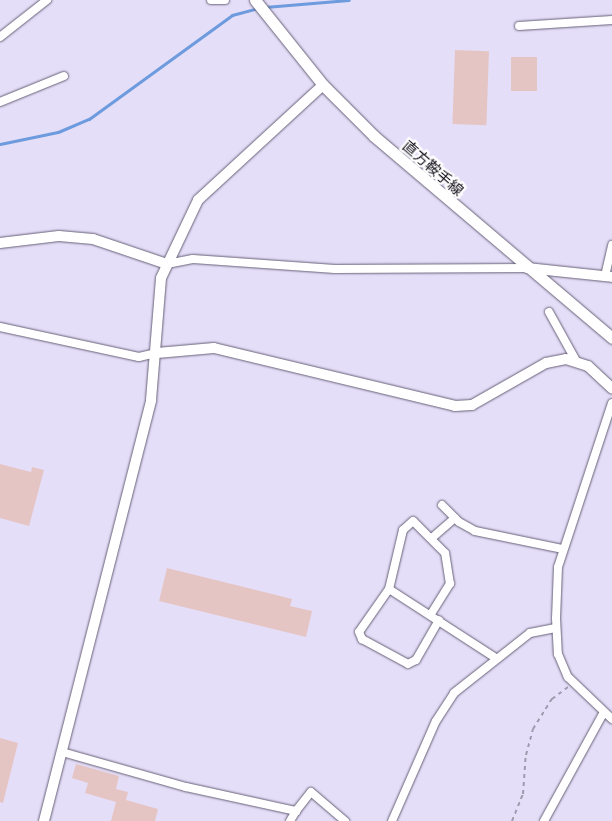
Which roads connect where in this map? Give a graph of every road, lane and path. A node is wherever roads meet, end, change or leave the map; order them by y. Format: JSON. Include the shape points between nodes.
{"nodes":[{"id":1,"x":48,"y":0,"type":"edge"},
{"id":2,"x":211,"y":0,"type":"edge"},
{"id":3,"x":225,"y":0,"type":"edge"},
{"id":4,"x":255,"y":0,"type":"edge"},
{"id":5,"x":612,"y":20,"type":"edge"},
{"id":6,"x":519,"y":26,"type":"dead end"},
{"id":7,"x":0,"y":37,"type":"edge"},
{"id":8,"x":64,"y":76,"type":"dead end"},
{"id":9,"x":323,"y":85,"type":"junction"},
{"id":10,"x":0,"y":102,"type":"edge"},
{"id":11,"x":0,"y":243,"type":"edge"},
{"id":12,"x":612,"y":246,"type":"edge"},
{"id":13,"x":168,"y":264,"type":"junction"},
{"id":14,"x":527,"y":268,"type":"junction"},
{"id":15,"x":609,"y":276,"type":"edge"},
{"id":16,"x":549,"y":312,"type":"dead end"},
{"id":17,"x":0,"y":327,"type":"edge"},
{"id":18,"x":612,"y":338,"type":"edge"},
{"id":19,"x":157,"y":353,"type":"junction"},
{"id":20,"x":575,"y":359,"type":"junction"},
{"id":21,"x":612,"y":388,"type":"edge"},
{"id":22,"x":612,"y":403,"type":"edge"},
{"id":23,"x":442,"y":504,"type":"dead end"},
{"id":24,"x":455,"y":518,"type":"junction"},
{"id":25,"x":433,"y":537,"type":"junction"},
{"id":26,"x":563,"y":549,"type":"junction"},
{"id":27,"x":389,"y":589,"type":"junction"},
{"id":28,"x":431,"y":614,"type":"junction"},
{"id":29,"x":439,"y":620,"type":"junction"},
{"id":30,"x":556,"y":628,"type":"junction"},
{"id":31,"x":494,"y":657,"type":"junction"},
{"id":32,"x":574,"y":683,"type":"junction"},
{"id":33,"x":604,"y":712,"type":"junction"},
{"id":34,"x":612,"y":719,"type":"edge"},
{"id":35,"x":62,"y":752,"type":"junction"},
{"id":36,"x":296,"y":811,"type":"junction"},
{"id":37,"x":44,"y":821,"type":"edge"},
{"id":38,"x":290,"y":821,"type":"edge"},
{"id":39,"x":345,"y":821,"type":"edge"},
{"id":40,"x":392,"y":821,"type":"edge"},
{"id":41,"x":512,"y":821,"type":"edge"},
{"id":42,"x":544,"y":821,"type":"edge"}],
"edges":[{"from":1,"to":7,"type":"street"},
{"from":2,"to":3,"type":"street"},
{"from":4,"to":9,"type":"main road","name":"直方鞍手線"},
{"from":5,"to":6,"type":"street"},
{"from":8,"to":10,"type":"street"},
{"from":9,"to":13,"type":"street","via":[[198,200]]},
{"from":9,"to":14,"type":"main road","name":"直方鞍手線","via":[[424,182]]},
{"from":11,"to":13,"type":"street","via":[[59,236],[93,239]]},
{"from":12,"to":15,"type":"street"},
{"from":13,"to":14,"type":"street","via":[[193,258],[335,269]]},
{"from":13,"to":19,"type":"street","via":[[159,294]]},
{"from":14,"to":15,"type":"street"},
{"from":14,"to":18,"type":"main road","name":"直方鞍手線"},
{"from":16,"to":20,"type":"street"},
{"from":17,"to":19,"type":"street","via":[[139,357]]},
{"from":19,"to":20,"type":"street","via":[[214,348],[455,406],[488,398],[546,363]]},
{"from":19,"to":35,"type":"street","via":[[137,462]]},
{"from":20,"to":21,"type":"street"},
{"from":22,"to":26,"type":"street"},
{"from":23,"to":24,"type":"street"},
{"from":24,"to":25,"type":"street"},
{"from":24,"to":26,"type":"street","via":[[475,531]]},
{"from":25,"to":27,"type":"street","via":[[413,521],[406,524]]},
{"from":25,"to":28,"type":"street","via":[[445,553],[450,584]]},
{"from":26,"to":30,"type":"street"},
{"from":27,"to":28,"type":"street"},
{"from":27,"to":29,"type":"street","via":[[359,632],[362,639],[408,664],[416,660]]},
{"from":28,"to":29,"type":"street"},
{"from":29,"to":31,"type":"street"},
{"from":30,"to":31,"type":"street","via":[[530,633]]},
{"from":30,"to":32,"type":"street","via":[[558,654]]},
{"from":31,"to":40,"type":"street","via":[[454,693],[436,721]]},
{"from":32,"to":33,"type":"street"},
{"from":32,"to":41,"type":"path","via":[[552,699],[533,729],[526,755],[523,794]]},
{"from":33,"to":34,"type":"street"},
{"from":33,"to":42,"type":"street"},
{"from":35,"to":36,"type":"street","via":[[186,787]]},
{"from":35,"to":37,"type":"street"},
{"from":36,"to":38,"type":"street"},
{"from":36,"to":39,"type":"street","via":[[311,792]]}]}
